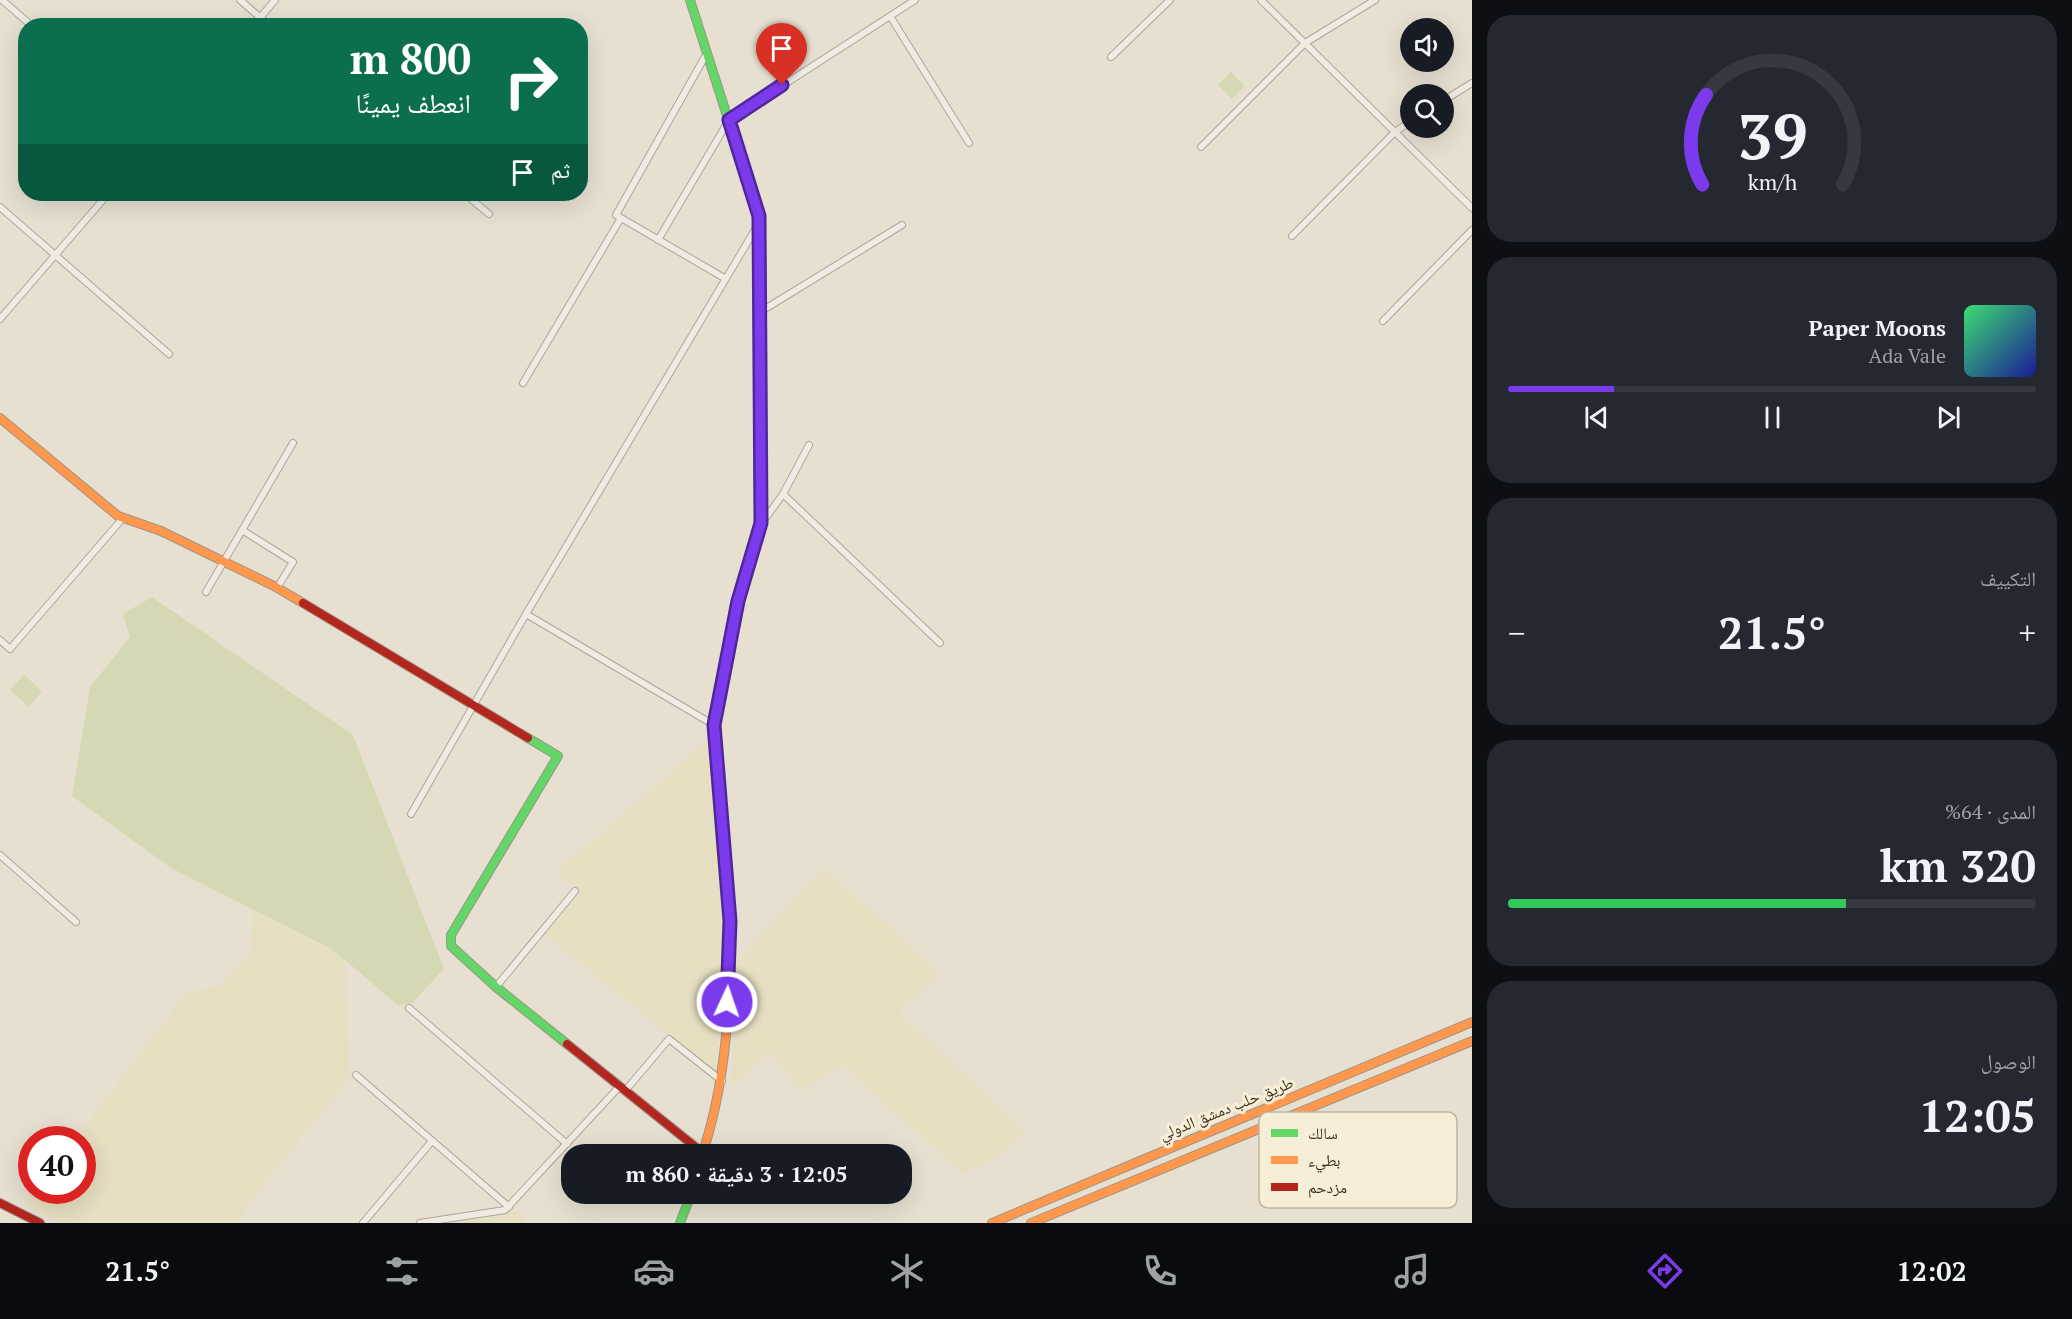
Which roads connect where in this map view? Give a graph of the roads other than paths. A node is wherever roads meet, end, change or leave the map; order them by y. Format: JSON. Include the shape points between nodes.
{"nodes":[{"id":1,"x":2,"y":0,"type":"edge"},
{"id":2,"x":240,"y":0,"type":"edge"},
{"id":3,"x":276,"y":0,"type":"edge"},
{"id":4,"x":690,"y":0,"type":"edge"},
{"id":5,"x":915,"y":0,"type":"edge"},
{"id":6,"x":1170,"y":0,"type":"edge"},
{"id":7,"x":1261,"y":0,"type":"edge"},
{"id":8,"x":1375,"y":0,"type":"edge"},
{"id":9,"x":890,"y":16,"type":"junction"},
{"id":10,"x":260,"y":17,"type":"joint"},
{"id":11,"x":23,"y":18,"type":"edge"},
{"id":12,"x":1305,"y":43,"type":"junction"},
{"id":13,"x":707,"y":53,"type":"junction"},
{"id":14,"x":1111,"y":57,"type":"dead end"},
{"id":15,"x":1472,"y":83,"type":"edge"},
{"id":16,"x":1454,"y":94,"type":"edge"},
{"id":17,"x":729,"y":120,"type":"junction"},
{"id":18,"x":1400,"y":129,"type":"edge"},
{"id":19,"x":1395,"y":132,"type":"junction"},
{"id":20,"x":969,"y":143,"type":"dead end"},
{"id":21,"x":1201,"y":147,"type":"dead end"},
{"id":22,"x":102,"y":201,"type":"edge"},
{"id":23,"x":473,"y":201,"type":"edge"},
{"id":24,"x":0,"y":207,"type":"edge"},
{"id":25,"x":1472,"y":208,"type":"edge"},
{"id":26,"x":489,"y":214,"type":"dead end"},
{"id":27,"x":621,"y":218,"type":"junction"},
{"id":28,"x":759,"y":222,"type":"junction"},
{"id":29,"x":902,"y":225,"type":"dead end"},
{"id":30,"x":1472,"y":230,"type":"edge"},
{"id":31,"x":1292,"y":236,"type":"dead end"},
{"id":32,"x":658,"y":240,"type":"junction"},
{"id":33,"x":55,"y":256,"type":"junction"},
{"id":34,"x":726,"y":279,"type":"junction"},
{"id":35,"x":760,"y":312,"type":"junction"},
{"id":36,"x":0,"y":319,"type":"edge"},
{"id":37,"x":1383,"y":321,"type":"dead end"},
{"id":38,"x":169,"y":354,"type":"dead end"},
{"id":39,"x":523,"y":383,"type":"dead end"},
{"id":40,"x":0,"y":418,"type":"edge"},
{"id":41,"x":293,"y":443,"type":"dead end"},
{"id":42,"x":809,"y":445,"type":"dead end"},
{"id":43,"x":783,"y":494,"type":"junction"},
{"id":44,"x":123,"y":518,"type":"junction"},
{"id":45,"x":761,"y":523,"type":"junction"},
{"id":46,"x":242,"y":530,"type":"junction"},
{"id":47,"x":224,"y":561,"type":"junction"},
{"id":48,"x":277,"y":588,"type":"junction"},
{"id":49,"x":206,"y":592,"type":"dead end"},
{"id":50,"x":526,"y":614,"type":"junction"},
{"id":51,"x":0,"y":640,"type":"edge"},
{"id":52,"x":940,"y":643,"type":"dead end"},
{"id":53,"x":474,"y":704,"type":"junction"},
{"id":54,"x":714,"y":725,"type":"junction"},
{"id":55,"x":411,"y":814,"type":"dead end"},
{"id":56,"x":0,"y":855,"type":"edge"},
{"id":57,"x":574,"y":891,"type":"dead end"},
{"id":58,"x":76,"y":922,"type":"dead end"},
{"id":59,"x":496,"y":987,"type":"junction"},
{"id":60,"x":409,"y":1008,"type":"dead end"},
{"id":61,"x":1472,"y":1022,"type":"edge"},
{"id":62,"x":1472,"y":1041,"type":"edge"},
{"id":63,"x":356,"y":1075,"type":"dead end"},
{"id":64,"x":722,"y":1081,"type":"junction"},
{"id":65,"x":622,"y":1089,"type":"junction"},
{"id":66,"x":1300,"y":1112,"type":"edge"},
{"id":67,"x":1259,"y":1129,"type":"edge"},
{"id":68,"x":432,"y":1141,"type":"junction"},
{"id":69,"x":567,"y":1144,"type":"joint"},
{"id":70,"x":691,"y":1144,"type":"edge"},
{"id":71,"x":706,"y":1144,"type":"edge"},
{"id":72,"x":561,"y":1151,"type":"edge"},
{"id":73,"x":0,"y":1203,"type":"edge"},
{"id":74,"x":687,"y":1204,"type":"edge"},
{"id":75,"x":509,"y":1207,"type":"junction"},
{"id":76,"x":40,"y":1223,"type":"edge"},
{"id":77,"x":363,"y":1223,"type":"edge"},
{"id":78,"x":420,"y":1223,"type":"edge"},
{"id":79,"x":680,"y":1223,"type":"edge"},
{"id":80,"x":992,"y":1223,"type":"edge"},
{"id":81,"x":1031,"y":1223,"type":"edge"}],
"edges":[{"from":1,"to":11,"type":"street"},
{"from":2,"to":10,"type":"street"},
{"from":3,"to":10,"type":"street"},
{"from":4,"to":13,"type":"main road"},
{"from":5,"to":9,"type":"street"},
{"from":6,"to":14,"type":"street"},
{"from":7,"to":12,"type":"street"},
{"from":8,"to":12,"type":"street"},
{"from":9,"to":17,"type":"street"},
{"from":9,"to":20,"type":"street"},
{"from":12,"to":19,"type":"street"},
{"from":12,"to":21,"type":"street"},
{"from":13,"to":17,"type":"main road"},
{"from":13,"to":27,"type":"street","via":[[616,215]]},
{"from":15,"to":16,"type":"street"},
{"from":17,"to":28,"type":"main road"},
{"from":17,"to":32,"type":"street"},
{"from":18,"to":19,"type":"street"},
{"from":19,"to":25,"type":"street"},
{"from":19,"to":31,"type":"street"},
{"from":22,"to":33,"type":"street"},
{"from":23,"to":26,"type":"street"},
{"from":24,"to":33,"type":"street"},
{"from":27,"to":32,"type":"street"},
{"from":27,"to":39,"type":"street"},
{"from":28,"to":34,"type":"street"},
{"from":28,"to":35,"type":"main road"},
{"from":29,"to":35,"type":"street"},
{"from":30,"to":37,"type":"street"},
{"from":32,"to":34,"type":"street"},
{"from":33,"to":36,"type":"street"},
{"from":33,"to":38,"type":"street"},
{"from":34,"to":50,"type":"street"},
{"from":35,"to":45,"type":"main road"},
{"from":40,"to":44,"type":"main road"},
{"from":41,"to":46,"type":"street"},
{"from":42,"to":43,"type":"street"},
{"from":43,"to":45,"type":"street"},
{"from":43,"to":52,"type":"street"},
{"from":44,"to":47,"type":"main road"},
{"from":44,"to":51,"type":"street","via":[[10,649]]},
{"from":45,"to":54,"type":"main road","via":[[738,601]]},
{"from":46,"to":47,"type":"street"},
{"from":46,"to":48,"type":"street","via":[[293,562]]},
{"from":47,"to":48,"type":"main road"},
{"from":47,"to":49,"type":"street"},
{"from":48,"to":53,"type":"main road"},
{"from":50,"to":53,"type":"street"},
{"from":50,"to":54,"type":"street"},
{"from":53,"to":55,"type":"street"},
{"from":53,"to":59,"type":"main road","via":[[558,756],[451,935],[455,952]]},
{"from":54,"to":64,"type":"main road","via":[[730,921]]},
{"from":56,"to":58,"type":"street"},
{"from":57,"to":59,"type":"street"},
{"from":59,"to":65,"type":"main road"},
{"from":60,"to":69,"type":"street"},
{"from":61,"to":80,"type":"main road","name":"طريق حلب دمشق الدولي"},
{"from":62,"to":66,"type":"main road","name":"طريق حلب دمشق الدولي"},
{"from":63,"to":68,"type":"street"},
{"from":64,"to":65,"type":"street","via":[[669,1039]]},
{"from":64,"to":71,"type":"main road"},
{"from":65,"to":69,"type":"street"},
{"from":65,"to":70,"type":"main road"},
{"from":67,"to":81,"type":"main road","name":"طريق حلب دمشق الدولي"},
{"from":68,"to":75,"type":"street"},
{"from":68,"to":77,"type":"street"},
{"from":72,"to":75,"type":"street"},
{"from":73,"to":76,"type":"main road"},
{"from":74,"to":79,"type":"main road"},
{"from":75,"to":78,"type":"street"}]}
